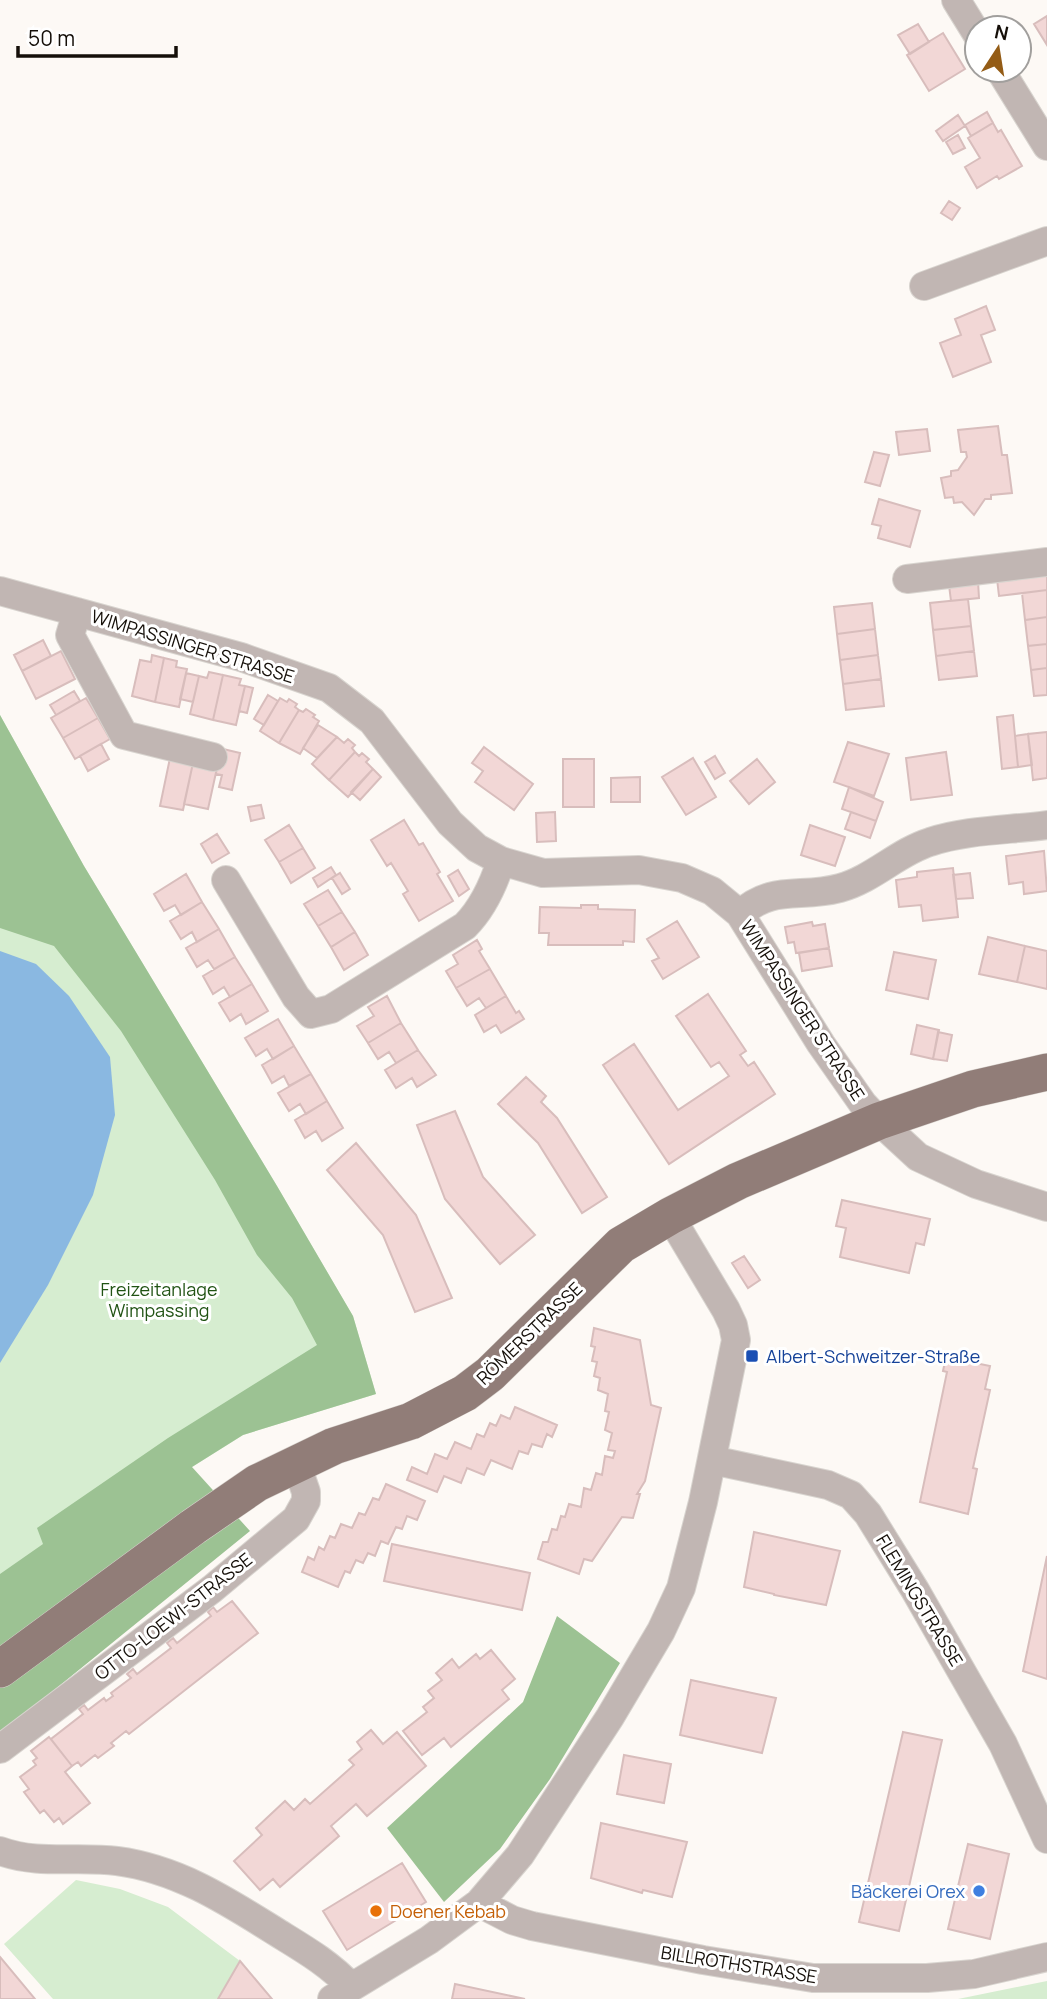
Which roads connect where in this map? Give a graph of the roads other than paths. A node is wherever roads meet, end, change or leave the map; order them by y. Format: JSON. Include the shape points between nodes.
{"nodes":[{"id":1,"x":1009,"y":84,"type":"edge"},
{"id":2,"x":1047,"y":146,"type":"edge"},
{"id":3,"x":1047,"y":241,"type":"edge"},
{"id":4,"x":924,"y":286,"type":"dead end"},
{"id":5,"x":1047,"y":562,"type":"edge"},
{"id":6,"x":907,"y":579,"type":"dead end"},
{"id":7,"x":0,"y":591,"type":"edge"},
{"id":8,"x":77,"y":612,"type":"junction"},
{"id":9,"x":213,"y":757,"type":"dead end"},
{"id":10,"x":1047,"y":825,"type":"edge"},
{"id":11,"x":501,"y":861,"type":"junction"},
{"id":12,"x":226,"y":880,"type":"dead end"},
{"id":13,"x":740,"y":914,"type":"junction"},
{"id":14,"x":1047,"y":1072,"type":"edge"},
{"id":15,"x":879,"y":1121,"type":"junction"},
{"id":16,"x":1047,"y":1207,"type":"edge"},
{"id":17,"x":670,"y":1216,"type":"junction"},
{"id":18,"x":712,"y":1460,"type":"junction"},
{"id":19,"x":296,"y":1463,"type":"junction"},
{"id":20,"x":0,"y":1669,"type":"edge"},
{"id":21,"x":0,"y":1749,"type":"edge"},
{"id":22,"x":1047,"y":1839,"type":"edge"},
{"id":23,"x":0,"y":1852,"type":"edge"},
{"id":24,"x":479,"y":1903,"type":"junction"},
{"id":25,"x":1047,"y":1957,"type":"edge"},
{"id":26,"x":342,"y":1993,"type":"edge"}],
"edges":[{"from":1,"to":2,"type":"street"},
{"from":3,"to":4,"type":"street"},
{"from":5,"to":6,"type":"street"},
{"from":7,"to":8,"type":"street","name":"WIMPASSINGER STRASSE"},
{"from":8,"to":9,"type":"street","via":[[70,635],[124,735]]},
{"from":8,"to":11,"type":"street","name":"WIMPASSINGER STRASSE","via":[[241,657],[328,688],[372,721],[450,823],[477,848]]},
{"from":10,"to":13,"type":"street","via":[[930,841],[842,888],[764,897]]},
{"from":11,"to":12,"type":"street","via":[[485,901],[465,926],[331,1009],[311,1014],[296,998]]},
{"from":11,"to":13,"type":"street","name":"WIMPASSINGER STRASSE","via":[[543,873],[639,870],[682,878],[712,891]]},
{"from":13,"to":15,"type":"street","name":"WIMPASSINGER STRASSE","via":[[821,1044]]},
{"from":14,"to":15,"type":"main road","name":"RÖMERSTRASSE","via":[[973,1088]]},
{"from":15,"to":16,"type":"street","name":"WIMPASSINGER STRASSE","via":[[918,1157],[976,1184]]},
{"from":15,"to":17,"type":"main road","name":"RÖMERSTRASSE","via":[[738,1181]]},
{"from":17,"to":18,"type":"street","via":[[726,1310],[736,1340]]},
{"from":17,"to":19,"type":"main road","name":"RÖMERSTRASSE","via":[[621,1245],[465,1393],[411,1421]]},
{"from":18,"to":22,"type":"street","name":"FLEMINGSTRASSE","via":[[828,1485],[860,1504],[1003,1744]]},
{"from":18,"to":24,"type":"street","via":[[672,1611],[550,1811]]},
{"from":19,"to":20,"type":"main road","name":"RÖMERSTRASSE","via":[[205,1519]]},
{"from":19,"to":21,"type":"street","name":"OTTO-LOEWI-STRASSE","via":[[306,1492],[303,1511],[296,1519],[212,1589]]},
{"from":23,"to":26,"type":"street","via":[[39,1859],[116,1861],[187,1880],[322,1960]]},
{"from":24,"to":25,"type":"street","name":"BILLROTHSTRASSE","via":[[532,1926],[813,1978],[974,1974]]},
{"from":24,"to":26,"type":"street"}]}
